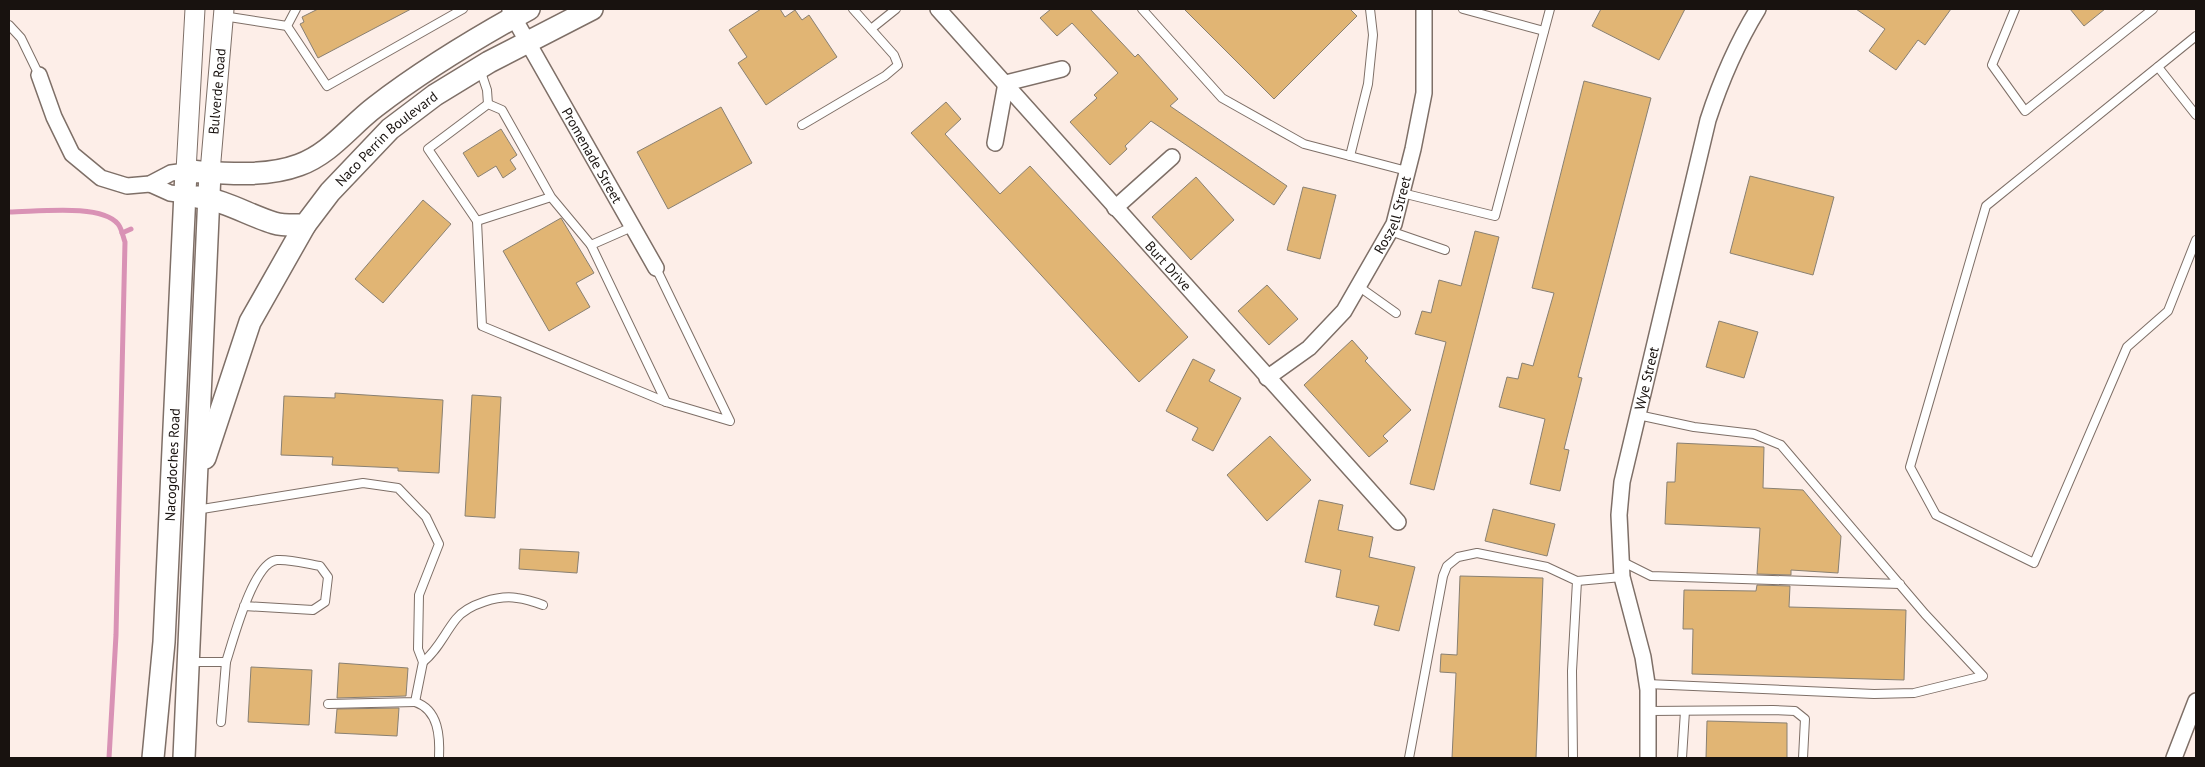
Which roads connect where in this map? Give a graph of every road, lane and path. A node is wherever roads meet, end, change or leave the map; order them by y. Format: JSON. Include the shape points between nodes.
{"nodes":[{"id":1,"x":195,"y":9,"type":"edge"},
{"id":2,"x":296,"y":9,"type":"edge"},
{"id":3,"x":463,"y":9,"type":"edge"},
{"id":4,"x":592,"y":9,"type":"edge"},
{"id":5,"x":853,"y":9,"type":"edge"},
{"id":6,"x":896,"y":9,"type":"edge"},
{"id":7,"x":938,"y":9,"type":"edge"},
{"id":8,"x":1142,"y":9,"type":"edge"},
{"id":9,"x":1370,"y":9,"type":"edge"},
{"id":10,"x":1424,"y":9,"type":"edge"},
{"id":11,"x":1463,"y":9,"type":"edge"},
{"id":12,"x":1550,"y":9,"type":"edge"},
{"id":13,"x":1758,"y":9,"type":"edge"},
{"id":14,"x":2015,"y":9,"type":"edge"},
{"id":15,"x":2154,"y":9,"type":"edge"},
{"id":16,"x":517,"y":12,"type":"edge"},
{"id":17,"x":223,"y":13,"type":"edge"},
{"id":18,"x":9,"y":25,"type":"edge"},
{"id":19,"x":288,"y":26,"type":"junction"},
{"id":20,"x":871,"y":28,"type":"junction"},
{"id":21,"x":1544,"y":31,"type":"junction"},
{"id":22,"x":2196,"y":36,"type":"edge"},
{"id":23,"x":527,"y":44,"type":"junction"},
{"id":24,"x":2158,"y":67,"type":"junction"},
{"id":25,"x":479,"y":68,"type":"junction"},
{"id":26,"x":1062,"y":69,"type":"dead end"},
{"id":27,"x":39,"y":75,"type":"joint"},
{"id":28,"x":1006,"y":83,"type":"junction"},
{"id":29,"x":488,"y":104,"type":"junction"},
{"id":30,"x":2196,"y":115,"type":"edge"},
{"id":31,"x":802,"y":125,"type":"dead end"},
{"id":32,"x":995,"y":143,"type":"dead end"},
{"id":33,"x":1350,"y":156,"type":"junction"},
{"id":34,"x":1172,"y":157,"type":"dead end"},
{"id":35,"x":186,"y":171,"type":"junction"},
{"id":36,"x":1408,"y":171,"type":"junction"},
{"id":37,"x":210,"y":172,"type":"junction"},
{"id":38,"x":150,"y":184,"type":"junction"},
{"id":39,"x":1402,"y":193,"type":"junction"},
{"id":40,"x":185,"y":195,"type":"junction"},
{"id":41,"x":551,"y":196,"type":"junction"},
{"id":42,"x":209,"y":198,"type":"junction"},
{"id":43,"x":1115,"y":208,"type":"junction"},
{"id":44,"x":478,"y":221,"type":"junction"},
{"id":45,"x":306,"y":225,"type":"junction"},
{"id":46,"x":632,"y":227,"type":"junction"},
{"id":47,"x":1390,"y":232,"type":"junction"},
{"id":48,"x":2196,"y":240,"type":"edge"},
{"id":49,"x":591,"y":245,"type":"junction"},
{"id":50,"x":1445,"y":250,"type":"dead end"},
{"id":51,"x":656,"y":268,"type":"joint"},
{"id":52,"x":1358,"y":286,"type":"junction"},
{"id":53,"x":1396,"y":313,"type":"dead end"},
{"id":54,"x":1267,"y":378,"type":"junction"},
{"id":55,"x":666,"y":402,"type":"junction"},
{"id":56,"x":1638,"y":415,"type":"junction"},
{"id":57,"x":198,"y":482,"type":"junction"},
{"id":58,"x":196,"y":510,"type":"junction"},
{"id":59,"x":1398,"y":522,"type":"dead end"},
{"id":60,"x":1621,"y":561,"type":"junction"},
{"id":61,"x":1622,"y":577,"type":"junction"},
{"id":62,"x":1577,"y":581,"type":"junction"},
{"id":63,"x":1900,"y":584,"type":"junction"},
{"id":64,"x":543,"y":605,"type":"dead end"},
{"id":65,"x":244,"y":606,"type":"junction"},
{"id":66,"x":189,"y":662,"type":"junction"},
{"id":67,"x":226,"y":662,"type":"junction"},
{"id":68,"x":423,"y":662,"type":"junction"},
{"id":69,"x":1648,"y":684,"type":"junction"},
{"id":70,"x":2196,"y":701,"type":"edge"},
{"id":71,"x":415,"y":702,"type":"junction"},
{"id":72,"x":328,"y":704,"type":"dead end"},
{"id":73,"x":1685,"y":710,"type":"junction"},
{"id":74,"x":1649,"y":711,"type":"junction"},
{"id":75,"x":2193,"y":718,"type":"edge"},
{"id":76,"x":221,"y":722,"type":"dead end"},
{"id":77,"x":153,"y":758,"type":"edge"},
{"id":78,"x":184,"y":758,"type":"edge"},
{"id":79,"x":439,"y":758,"type":"edge"},
{"id":80,"x":1409,"y":758,"type":"edge"},
{"id":81,"x":1573,"y":758,"type":"edge"},
{"id":82,"x":1648,"y":758,"type":"edge"},
{"id":83,"x":1682,"y":758,"type":"edge"},
{"id":84,"x":1803,"y":758,"type":"edge"},
{"id":85,"x":2174,"y":758,"type":"edge"}],
"edges":[{"from":1,"to":35,"type":"street","name":"Bulverde Road"},
{"from":2,"to":19,"type":"lane"},
{"from":3,"to":19,"type":"lane","via":[[327,86]]},
{"from":4,"to":23,"type":"main road","name":"Naco Perrin Boulevard"},
{"from":5,"to":20,"type":"lane"},
{"from":6,"to":20,"type":"lane"},
{"from":7,"to":28,"type":"street","name":"Burt Drive"},
{"from":8,"to":33,"type":"lane","via":[[1222,98],[1304,144]]},
{"from":9,"to":33,"type":"lane","via":[[1373,35],[1368,84]]},
{"from":10,"to":36,"type":"street","name":"Roszell Street","via":[[1424,93]]},
{"from":11,"to":21,"type":"lane"},
{"from":12,"to":21,"type":"lane"},
{"from":13,"to":56,"type":"street","name":"Wye Street","via":[[1738,42],[1708,120]]},
{"from":14,"to":15,"type":"lane","via":[[1992,65],[2025,111]]},
{"from":16,"to":23,"type":"street"},
{"from":16,"to":37,"type":"main road","name":"Naco Perrin Boulevard","via":[[406,84],[372,109],[332,146],[300,165],[267,173]]},
{"from":17,"to":19,"type":"lane"},
{"from":17,"to":37,"type":"street","name":"Bulverde Road"},
{"from":18,"to":27,"type":"lane","via":[[22,38]]},
{"from":20,"to":31,"type":"lane","via":[[894,55],[898,65],[886,76]]},
{"from":21,"to":39,"type":"lane","via":[[1495,216]]},
{"from":22,"to":24,"type":"lane"},
{"from":23,"to":25,"type":"main road","name":"Naco Perrin Boulevard"},
{"from":23,"to":46,"type":"street","name":"Promenade Street"},
{"from":24,"to":30,"type":"lane"},
{"from":24,"to":48,"type":"lane","via":[[1986,206],[1910,466],[1936,515],[2034,563],[2127,347],[2168,311]]},
{"from":25,"to":29,"type":"lane"},
{"from":25,"to":45,"type":"main road","name":"Naco Perrin Boulevard","via":[[435,95],[390,129],[330,192]]},
{"from":26,"to":28,"type":"street"},
{"from":27,"to":38,"type":"street","via":[[72,154],[101,178],[127,186]]},
{"from":28,"to":32,"type":"street"},
{"from":28,"to":43,"type":"street","name":"Burt Drive"},
{"from":29,"to":41,"type":"lane","via":[[502,110]]},
{"from":29,"to":44,"type":"lane","via":[[428,149]]},
{"from":33,"to":36,"type":"lane"},
{"from":34,"to":43,"type":"street"},
{"from":35,"to":37,"type":"main road","name":"Naco Perrin Boulevard"},
{"from":35,"to":38,"type":"street","via":[[171,173]]},
{"from":35,"to":40,"type":"main road","name":"Nacogdoches Road"},
{"from":36,"to":39,"type":"street","name":"Roszell Street"},
{"from":37,"to":42,"type":"main road","name":"Nacogdoches Road"},
{"from":38,"to":40,"type":"street","via":[[170,193]]},
{"from":39,"to":47,"type":"street","name":"Roszell Street"},
{"from":40,"to":42,"type":"main road"},
{"from":40,"to":77,"type":"main road","name":"Nacogdoches Road","via":[[164,642]]},
{"from":41,"to":44,"type":"lane"},
{"from":41,"to":49,"type":"lane"},
{"from":42,"to":45,"type":"main road","via":[[276,224]]},
{"from":42,"to":57,"type":"main road","name":"Nacogdoches Road"},
{"from":43,"to":54,"type":"street","name":"Burt Drive"},
{"from":44,"to":55,"type":"lane","via":[[482,326]]},
{"from":45,"to":57,"type":"main road","name":"Naco Perrin Boulevard","via":[[250,322]]},
{"from":46,"to":49,"type":"lane"},
{"from":46,"to":51,"type":"street","name":"Promenade Street"},
{"from":47,"to":50,"type":"lane"},
{"from":47,"to":52,"type":"street","name":"Roszell Street"},
{"from":49,"to":55,"type":"lane"},
{"from":51,"to":55,"type":"lane","via":[[730,421]]},
{"from":52,"to":53,"type":"lane"},
{"from":52,"to":54,"type":"street","name":"Roszell Street","via":[[1344,311],[1309,348]]},
{"from":54,"to":59,"type":"street","name":"Burt Drive"},
{"from":56,"to":60,"type":"street","name":"Wye Street","via":[[1622,482],[1619,515]]},
{"from":56,"to":63,"type":"lane","via":[[1694,427],[1754,434],[1780,445]]},
{"from":57,"to":58,"type":"main road","name":"Nacogdoches Road"},
{"from":58,"to":66,"type":"main road","name":"Nacogdoches Road"},
{"from":58,"to":68,"type":"lane","via":[[363,483],[398,488],[426,517],[439,544],[419,596],[418,648]]},
{"from":60,"to":61,"type":"street","name":"Wye Street"},
{"from":60,"to":63,"type":"lane","via":[[1651,576]]},
{"from":61,"to":62,"type":"lane"},
{"from":61,"to":69,"type":"street","name":"Wye Street"},
{"from":62,"to":80,"type":"lane","via":[[1547,567],[1477,553],[1458,557],[1447,566],[1439,590]]},
{"from":62,"to":81,"type":"lane","via":[[1572,671]]},
{"from":63,"to":69,"type":"lane","via":[[1983,676],[1906,693],[1874,694]]},
{"from":64,"to":68,"type":"lane","via":[[523,598],[506,597],[468,610],[456,618],[435,652]]},
{"from":65,"to":65,"type":"lane","via":[[264,566],[276,560],[320,566],[328,577],[325,602],[313,610]]},
{"from":65,"to":67,"type":"lane"},
{"from":66,"to":67,"type":"lane"},
{"from":66,"to":78,"type":"main road","name":"Nacogdoches Road"},
{"from":67,"to":76,"type":"lane"},
{"from":68,"to":71,"type":"lane"},
{"from":69,"to":74,"type":"street","name":"Wye Street"},
{"from":70,"to":75,"type":"street"},
{"from":71,"to":72,"type":"lane"},
{"from":71,"to":79,"type":"lane","via":[[423,706],[436,722],[440,737]]},
{"from":73,"to":74,"type":"lane"},
{"from":73,"to":83,"type":"lane"},
{"from":73,"to":84,"type":"lane","via":[[1795,711],[1805,720]]},
{"from":74,"to":82,"type":"street","name":"Wye Street"},
{"from":75,"to":85,"type":"street"}]}
